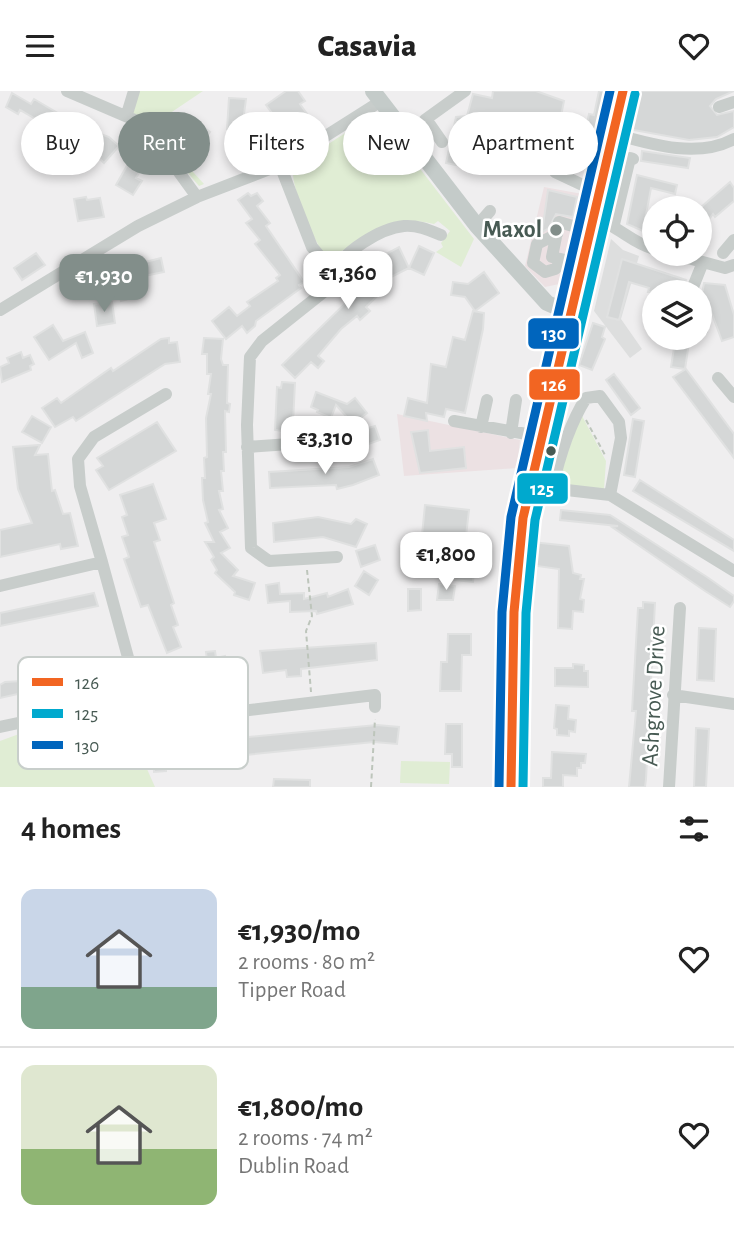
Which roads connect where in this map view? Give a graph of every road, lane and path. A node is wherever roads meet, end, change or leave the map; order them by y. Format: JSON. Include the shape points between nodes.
{"nodes":[{"id":1,"x":67,"y":91,"type":"edge"},
{"id":2,"x":134,"y":91,"type":"edge"},
{"id":3,"x":465,"y":91,"type":"edge"},
{"id":4,"x":623,"y":91,"type":"edge"},
{"id":5,"x":377,"y":96,"type":"edge"},
{"id":6,"x":734,"y":102,"type":"edge"},
{"id":7,"x":719,"y":107,"type":"dead end"},
{"id":8,"x":122,"y":112,"type":"edge"},
{"id":9,"x":128,"y":112,"type":"edge"},
{"id":10,"x":390,"y":112,"type":"edge"},
{"id":11,"x":434,"y":113,"type":"edge"},
{"id":12,"x":329,"y":130,"type":"edge"},
{"id":13,"x":434,"y":130,"type":"edge"},
{"id":14,"x":611,"y":133,"type":"junction"},
{"id":15,"x":734,"y":139,"type":"edge"},
{"id":16,"x":443,"y":142,"type":"dead end"},
{"id":17,"x":634,"y":159,"type":"dead end"},
{"id":18,"x":434,"y":169,"type":"edge"},
{"id":19,"x":181,"y":175,"type":"edge"},
{"id":20,"x":254,"y":175,"type":"edge"},
{"id":21,"x":284,"y":175,"type":"edge"},
{"id":22,"x":561,"y":175,"type":"edge"},
{"id":23,"x":599,"y":186,"type":"junction"},
{"id":24,"x":197,"y":197,"type":"junction"},
{"id":25,"x":490,"y":211,"type":"dead end"},
{"id":26,"x":614,"y":224,"type":"junction"},
{"id":27,"x":591,"y":225,"type":"junction"},
{"id":28,"x":477,"y":226,"type":"junction"},
{"id":29,"x":557,"y":234,"type":"junction"},
{"id":30,"x":441,"y":235,"type":"dead end"},
{"id":31,"x":734,"y":240,"type":"edge"},
{"id":32,"x":642,"y":245,"type":"edge"},
{"id":33,"x":723,"y":253,"type":"dead end"},
{"id":34,"x":565,"y":260,"type":"junction"},
{"id":35,"x":582,"y":264,"type":"junction"},
{"id":36,"x":712,"y":264,"type":"edge"},
{"id":37,"x":734,"y":265,"type":"edge"},
{"id":38,"x":334,"y":273,"type":"junction"},
{"id":39,"x":0,"y":310,"type":"edge"},
{"id":40,"x":570,"y":313,"type":"junction"},
{"id":41,"x":718,"y":378,"type":"dead end"},
{"id":42,"x":166,"y":394,"type":"dead end"},
{"id":43,"x":734,"y":397,"type":"edge"},
{"id":44,"x":486,"y":400,"type":"dead end"},
{"id":45,"x":516,"y":400,"type":"dead end"},
{"id":46,"x":580,"y":408,"type":"junction"},
{"id":47,"x":454,"y":421,"type":"dead end"},
{"id":48,"x":481,"y":427,"type":"junction"},
{"id":49,"x":511,"y":433,"type":"junction"},
{"id":50,"x":542,"y":437,"type":"junction"},
{"id":51,"x":332,"y":441,"type":"dead end"},
{"id":52,"x":247,"y":447,"type":"junction"},
{"id":53,"x":615,"y":475,"type":"junction"},
{"id":54,"x":532,"y":486,"type":"junction"},
{"id":55,"x":552,"y":489,"type":"junction"},
{"id":56,"x":610,"y":495,"type":"junction"},
{"id":57,"x":337,"y":557,"type":"dead end"},
{"id":58,"x":306,"y":559,"type":"junction"},
{"id":59,"x":102,"y":562,"type":"junction"},
{"id":60,"x":734,"y":571,"type":"edge"},
{"id":61,"x":0,"y":586,"type":"edge"},
{"id":62,"x":680,"y":608,"type":"dead end"},
{"id":63,"x":129,"y":657,"type":"edge"},
{"id":64,"x":673,"y":695,"type":"junction"},
{"id":65,"x":311,"y":702,"type":"junction"},
{"id":66,"x":734,"y":704,"type":"edge"},
{"id":67,"x":375,"y":707,"type":"joint"},
{"id":68,"x":248,"y":710,"type":"edge"},
{"id":69,"x":18,"y":723,"type":"edge"},
{"id":70,"x":0,"y":727,"type":"edge"},
{"id":71,"x":371,"y":787,"type":"edge"},
{"id":72,"x":511,"y":787,"type":"edge"},
{"id":73,"x":669,"y":787,"type":"edge"}],
"edges":[{"from":1,"to":8,"type":"street"},
{"from":2,"to":9,"type":"street"},
{"from":3,"to":11,"type":"street"},
{"from":4,"to":14,"type":"main road"},
{"from":5,"to":10,"type":"main road"},
{"from":5,"to":12,"type":"street"},
{"from":6,"to":7,"type":"street"},
{"from":13,"to":16,"type":"street"},
{"from":14,"to":15,"type":"street","via":[[696,151]]},
{"from":14,"to":23,"type":"main road"},
{"from":17,"to":26,"type":"street","via":[[630,158]]},
{"from":18,"to":28,"type":"main road"},
{"from":19,"to":24,"type":"street"},
{"from":20,"to":24,"type":"street"},
{"from":21,"to":38,"type":"street","via":[[312,247]]},
{"from":22,"to":23,"type":"street","via":[[589,188]]},
{"from":23,"to":27,"type":"main road"},
{"from":24,"to":39,"type":"street","via":[[138,226]]},
{"from":25,"to":28,"type":"street"},
{"from":26,"to":27,"type":"street"},
{"from":26,"to":32,"type":"street"},
{"from":27,"to":29,"type":"street","via":[[559,222]]},
{"from":27,"to":35,"type":"main road"},
{"from":28,"to":40,"type":"main road","via":[[547,303]]},
{"from":29,"to":34,"type":"street","via":[[552,257]]},
{"from":29,"to":34,"type":"street","via":[[537,244],[533,263],[545,272]]},
{"from":30,"to":38,"type":"street","via":[[421,226],[384,232],[339,261]]},
{"from":31,"to":33,"type":"street"},
{"from":34,"to":35,"type":"street"},
{"from":35,"to":40,"type":"main road"},
{"from":36,"to":37,"type":"street"},
{"from":38,"to":52,"type":"street","via":[[326,290],[261,341],[250,357]]},
{"from":40,"to":50,"type":"main road"},
{"from":41,"to":43,"type":"street"},
{"from":42,"to":59,"type":"street","via":[[94,437],[78,459],[80,486]]},
{"from":44,"to":48,"type":"street"},
{"from":45,"to":49,"type":"street"},
{"from":46,"to":53,"type":"path"},
{"from":46,"to":53,"type":"street","via":[[586,398],[600,396],[618,422],[621,438]]},
{"from":46,"to":55,"type":"street","via":[[559,458]]},
{"from":47,"to":48,"type":"street"},
{"from":48,"to":49,"type":"street"},
{"from":49,"to":50,"type":"street"},
{"from":50,"to":54,"type":"main road"},
{"from":51,"to":52,"type":"street"},
{"from":52,"to":58,"type":"street","via":[[251,548],[269,561]]},
{"from":53,"to":56,"type":"street"},
{"from":54,"to":55,"type":"street"},
{"from":54,"to":72,"type":"main road","via":[[523,518],[514,599]]},
{"from":55,"to":56,"type":"street"},
{"from":56,"to":60,"type":"street"},
{"from":57,"to":58,"type":"street"},
{"from":58,"to":65,"type":"path","via":[[312,616],[306,631]]},
{"from":59,"to":61,"type":"street"},
{"from":59,"to":63,"type":"street"},
{"from":62,"to":64,"type":"street","name":"Ashgrove Drive"},
{"from":64,"to":66,"type":"street"},
{"from":64,"to":73,"type":"street","name":"Ashgrove Drive"},
{"from":65,"to":67,"type":"street","via":[[375,695]]},
{"from":65,"to":68,"type":"street"},
{"from":67,"to":71,"type":"path"},
{"from":69,"to":70,"type":"street"}]}
